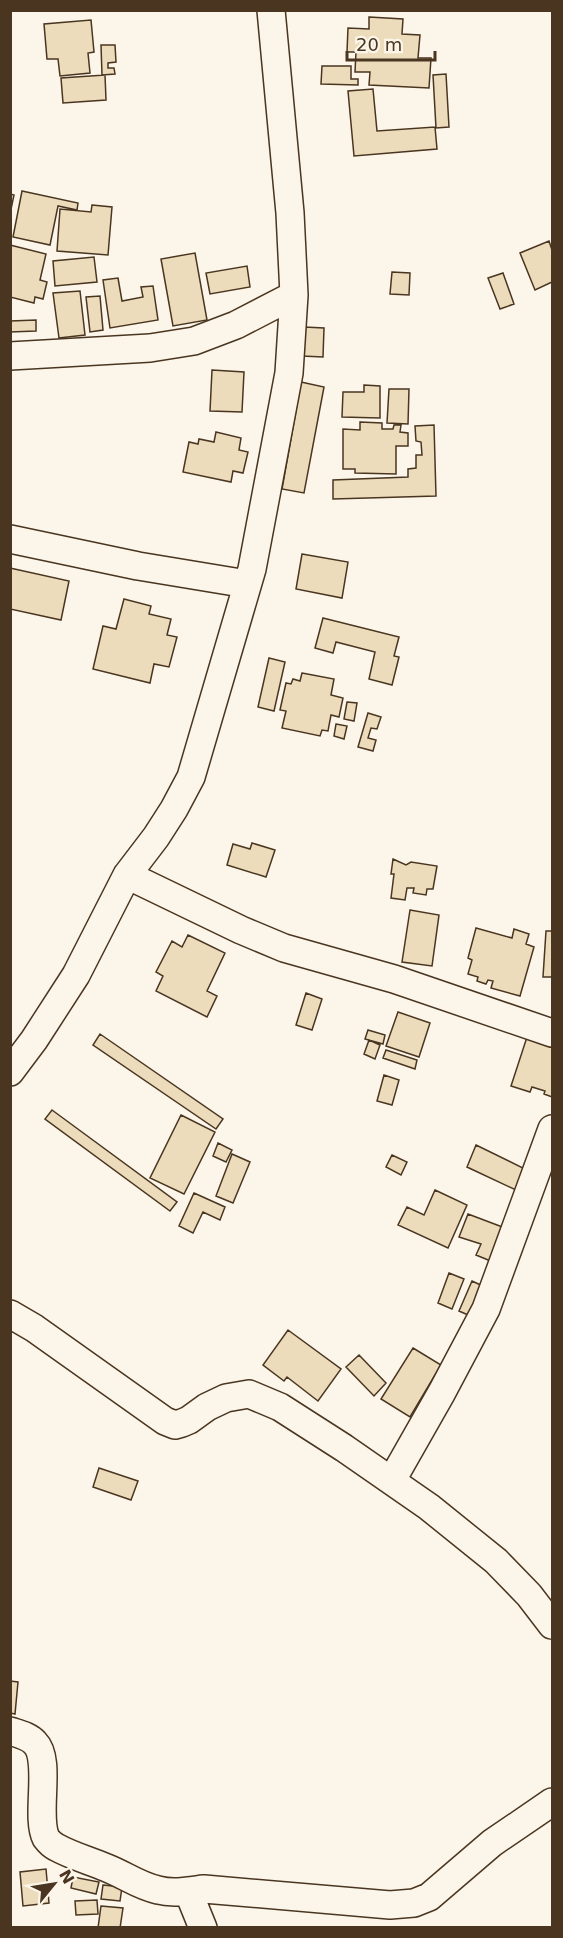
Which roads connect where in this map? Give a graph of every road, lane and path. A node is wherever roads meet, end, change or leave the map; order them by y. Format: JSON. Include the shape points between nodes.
{"nodes":[{"id":1,"x":272,"y":10,"type":"edge"},
{"id":2,"x":294,"y":295,"type":"junction"},
{"id":3,"x":11,"y":356,"type":"edge"},
{"id":4,"x":10,"y":539,"type":"edge"},
{"id":5,"x":247,"y":584,"type":"junction"},
{"id":6,"x":127,"y":875,"type":"junction"},
{"id":7,"x":552,"y":1033,"type":"edge"},
{"id":8,"x":10,"y":1072,"type":"edge"},
{"id":9,"x":552,"y":1129,"type":"edge"},
{"id":10,"x":545,"y":1172,"type":"edge"},
{"id":11,"x":10,"y":1314,"type":"edge"},
{"id":12,"x":392,"y":1480,"type":"junction"},
{"id":13,"x":552,"y":1625,"type":"edge"},
{"id":14,"x":10,"y":1731,"type":"edge"},
{"id":15,"x":552,"y":1803,"type":"edge"},
{"id":16,"x":188,"y":1891,"type":"junction"},
{"id":17,"x":203,"y":1928,"type":"edge"}],
"edges":[{"from":1,"to":2,"type":"street"},
{"from":2,"to":3,"type":"street","via":[[236,325],[194,340],[150,348]]},
{"from":2,"to":5,"type":"street","via":[[289,373]]},
{"from":4,"to":5,"type":"street"},
{"from":5,"to":6,"type":"street","via":[[191,777],[156,837]]},
{"from":6,"to":7,"type":"street","via":[[284,948],[394,979]]},
{"from":6,"to":8,"type":"street","via":[[76,975]]},
{"from":9,"to":10,"type":"street"},
{"from":10,"to":12,"type":"street","via":[[486,1310]]},
{"from":11,"to":12,"type":"street","via":[[174,1425],[226,1398],[249,1394],[280,1407]]},
{"from":12,"to":13,"type":"street","via":[[496,1561],[530,1595]]},
{"from":14,"to":16,"type":"street","via":[[34,1741],[39,1748],[43,1827],[51,1844],[136,1884],[159,1891]]},
{"from":15,"to":16,"type":"street","via":[[492,1843],[429,1896],[414,1903],[390,1905],[204,1889]]},
{"from":16,"to":17,"type":"street"}]}
